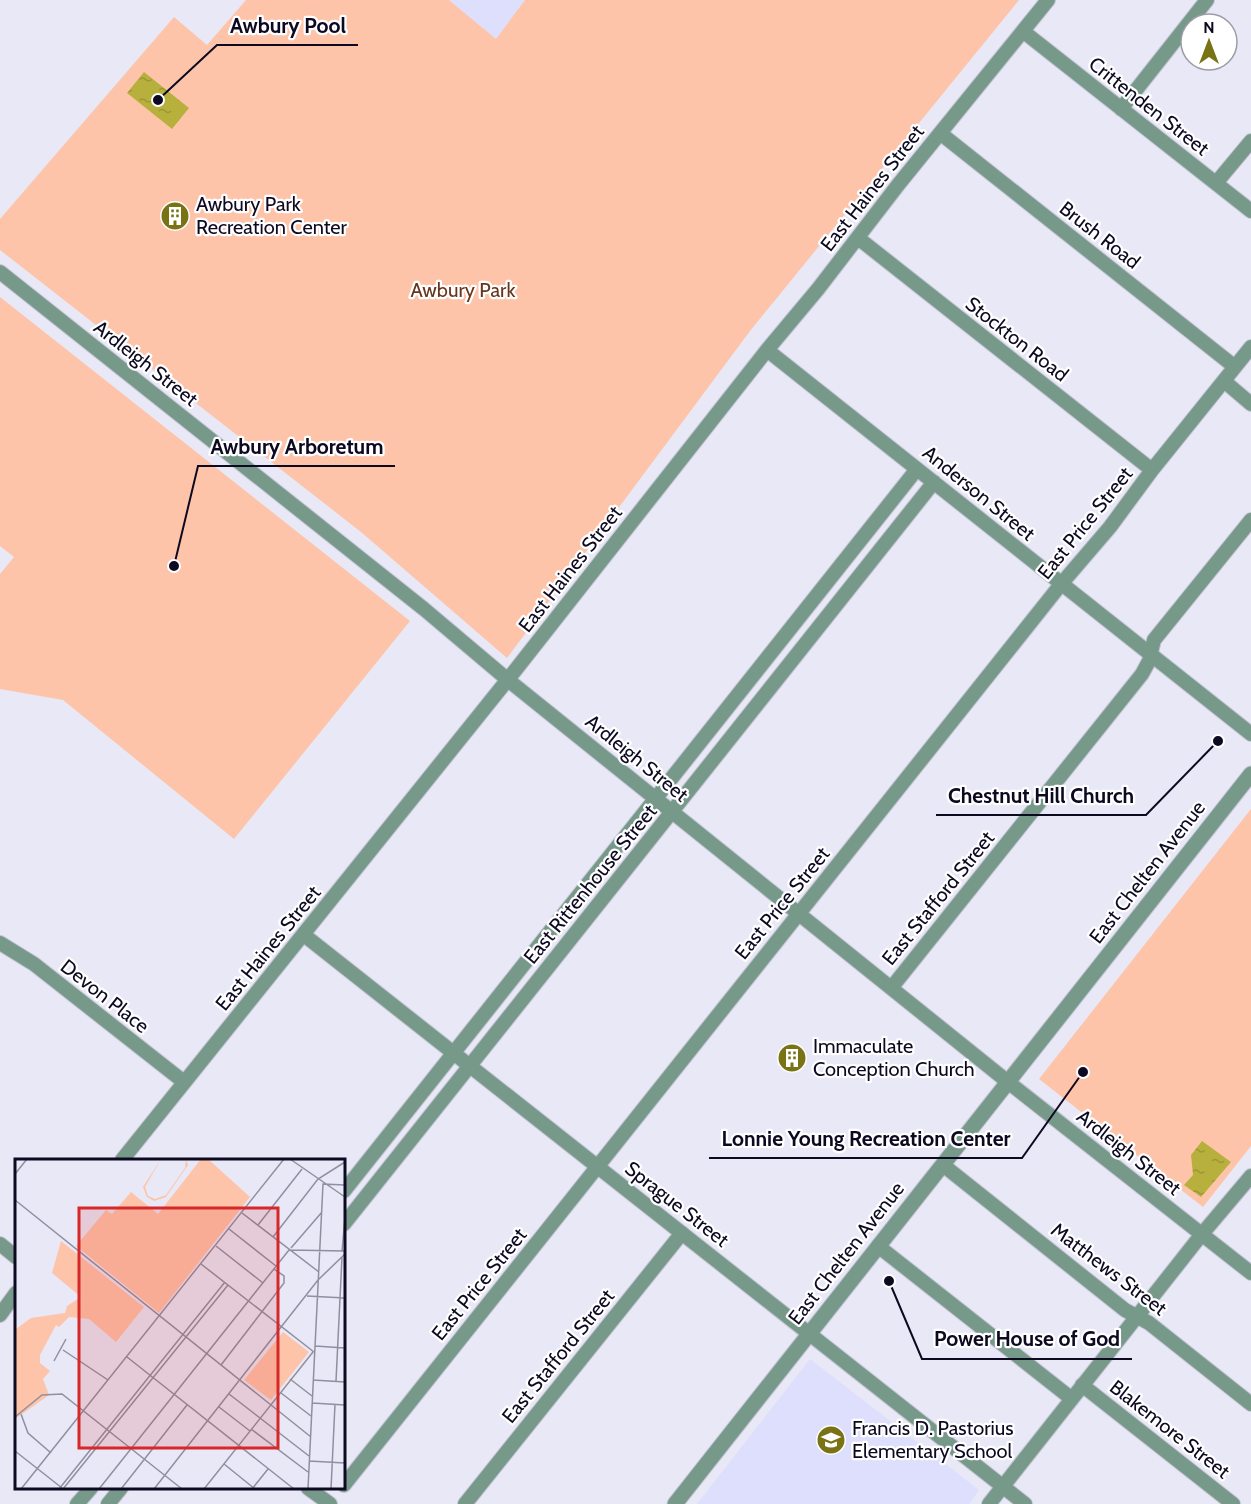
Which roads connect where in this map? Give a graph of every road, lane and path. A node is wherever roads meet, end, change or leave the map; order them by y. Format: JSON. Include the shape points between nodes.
{"nodes":[{"id":1,"x":1048,"y":0,"type":"edge"},
{"id":2,"x":1207,"y":0,"type":"edge"},
{"id":3,"x":1024,"y":32,"type":"junction"},
{"id":4,"x":1121,"y":109,"type":"junction"},
{"id":5,"x":940,"y":133,"type":"junction"},
{"id":6,"x":1251,"y":141,"type":"edge"},
{"id":7,"x":1216,"y":183,"type":"junction"},
{"id":8,"x":1251,"y":211,"type":"edge"},
{"id":9,"x":858,"y":238,"type":"junction"},
{"id":10,"x":0,"y":272,"type":"edge"},
{"id":11,"x":1251,"y":347,"type":"edge"},
{"id":12,"x":767,"y":350,"type":"junction"},
{"id":13,"x":1235,"y":367,"type":"junction"},
{"id":14,"x":1224,"y":381,"type":"junction"},
{"id":15,"x":1251,"y":404,"type":"edge"},
{"id":16,"x":917,"y":469,"type":"junction"},
{"id":17,"x":1152,"y":470,"type":"junction"},
{"id":18,"x":934,"y":482,"type":"junction"},
{"id":19,"x":1251,"y":520,"type":"edge"},
{"id":20,"x":1062,"y":583,"type":"junction"},
{"id":21,"x":1150,"y":653,"type":"junction"},
{"id":22,"x":508,"y":680,"type":"junction"},
{"id":23,"x":1251,"y":734,"type":"edge"},
{"id":24,"x":1251,"y":774,"type":"edge"},
{"id":25,"x":656,"y":798,"type":"junction"},
{"id":26,"x":673,"y":811,"type":"junction"},
{"id":27,"x":800,"y":912,"type":"junction"},
{"id":28,"x":304,"y":935,"type":"junction"},
{"id":29,"x":0,"y":943,"type":"edge"},
{"id":30,"x":892,"y":987,"type":"junction"},
{"id":31,"x":454,"y":1052,"type":"junction"},
{"id":32,"x":470,"y":1065,"type":"junction"},
{"id":33,"x":184,"y":1082,"type":"junction"},
{"id":34,"x":1008,"y":1082,"type":"junction"},
{"id":35,"x":124,"y":1159,"type":"edge"},
{"id":36,"x":943,"y":1165,"type":"junction"},
{"id":37,"x":598,"y":1166,"type":"junction"},
{"id":38,"x":1251,"y":1176,"type":"edge"},
{"id":39,"x":345,"y":1190,"type":"edge"},
{"id":40,"x":345,"y":1223,"type":"edge"},
{"id":41,"x":682,"y":1233,"type":"junction"},
{"id":42,"x":1202,"y":1234,"type":"junction"},
{"id":43,"x":0,"y":1244,"type":"edge"},
{"id":44,"x":878,"y":1246,"type":"junction"},
{"id":45,"x":15,"y":1256,"type":"edge"},
{"id":46,"x":1251,"y":1273,"type":"edge"},
{"id":47,"x":15,"y":1294,"type":"edge"},
{"id":48,"x":0,"y":1315,"type":"edge"},
{"id":49,"x":1137,"y":1316,"type":"junction"},
{"id":50,"x":809,"y":1334,"type":"junction"},
{"id":51,"x":1082,"y":1385,"type":"junction"},
{"id":52,"x":1072,"y":1399,"type":"junction"},
{"id":53,"x":1251,"y":1404,"type":"edge"},
{"id":54,"x":345,"y":1483,"type":"edge"},
{"id":55,"x":1003,"y":1486,"type":"junction"},
{"id":56,"x":120,"y":1489,"type":"edge"},
{"id":57,"x":310,"y":1489,"type":"edge"},
{"id":58,"x":341,"y":1489,"type":"edge"},
{"id":59,"x":108,"y":1504,"type":"edge"},
{"id":60,"x":329,"y":1504,"type":"edge"},
{"id":61,"x":465,"y":1504,"type":"edge"},
{"id":62,"x":675,"y":1504,"type":"edge"},
{"id":63,"x":989,"y":1504,"type":"edge"},
{"id":64,"x":1025,"y":1504,"type":"edge"},
{"id":65,"x":1233,"y":1504,"type":"edge"}],
"edges":[{"from":1,"to":3,"type":"street","name":"East Haines Street"},
{"from":2,"to":4,"type":"street"},
{"from":3,"to":4,"type":"street","name":"Crittenden Street"},
{"from":3,"to":5,"type":"street","name":"East Haines Street"},
{"from":4,"to":7,"type":"street","name":"Crittenden Street"},
{"from":5,"to":9,"type":"street","name":"East Haines Street"},
{"from":5,"to":13,"type":"street","name":"Brush Road"},
{"from":6,"to":7,"type":"street"},
{"from":7,"to":8,"type":"street","name":"Crittenden Street"},
{"from":9,"to":12,"type":"street","name":"East Haines Street"},
{"from":9,"to":17,"type":"street","name":"Stockton Road"},
{"from":10,"to":22,"type":"street","name":"Ardleigh Street"},
{"from":11,"to":13,"type":"street","name":"East Price Street"},
{"from":12,"to":16,"type":"street","name":"Anderson Street"},
{"from":12,"to":22,"type":"street","name":"East Haines Street"},
{"from":13,"to":14,"type":"street","name":"East Price Street"},
{"from":14,"to":15,"type":"street"},
{"from":14,"to":17,"type":"street","name":"East Price Street"},
{"from":16,"to":18,"type":"street","name":"Anderson Street"},
{"from":16,"to":25,"type":"street","name":"East Rittenhouse Street"},
{"from":17,"to":20,"type":"street","name":"East Price Street"},
{"from":18,"to":20,"type":"street","name":"Anderson Street"},
{"from":18,"to":26,"type":"street","name":"East Rittenhouse Street"},
{"from":19,"to":21,"type":"street","name":"East Stafford Street","via":[[1154,640]]},
{"from":20,"to":21,"type":"street","name":"Anderson Street"},
{"from":20,"to":27,"type":"street","name":"East Price Street"},
{"from":21,"to":23,"type":"street","name":"Anderson Street"},
{"from":21,"to":30,"type":"street","name":"East Stafford Street","via":[[1146,668]]},
{"from":22,"to":25,"type":"street","name":"Ardleigh Street"},
{"from":22,"to":28,"type":"street","name":"East Haines Street"},
{"from":24,"to":34,"type":"street","name":"East Chelten Avenue"},
{"from":25,"to":26,"type":"street","name":"Ardleigh Street"},
{"from":25,"to":31,"type":"street","name":"East Rittenhouse Street"},
{"from":26,"to":27,"type":"street","name":"Ardleigh Street"},
{"from":26,"to":32,"type":"street","name":"East Rittenhouse Street"},
{"from":27,"to":30,"type":"street","name":"Ardleigh Street"},
{"from":27,"to":37,"type":"street","name":"East Price Street"},
{"from":28,"to":31,"type":"street","name":"Sprague Street"},
{"from":28,"to":33,"type":"street","name":"East Haines Street"},
{"from":29,"to":33,"type":"street","name":"Devon Place","via":[[34,964]]},
{"from":30,"to":34,"type":"street","name":"Ardleigh Street"},
{"from":31,"to":32,"type":"street","name":"Sprague Street"},
{"from":31,"to":39,"type":"street","name":"East Rittenhouse Street"},
{"from":32,"to":37,"type":"street","name":"Sprague Street"},
{"from":32,"to":40,"type":"street","name":"East Rittenhouse Street"},
{"from":33,"to":35,"type":"street","name":"East Haines Street"},
{"from":34,"to":36,"type":"street","name":"East Chelten Avenue"},
{"from":34,"to":42,"type":"street","name":"Ardleigh Street"},
{"from":36,"to":44,"type":"street","name":"East Chelten Avenue"},
{"from":36,"to":49,"type":"street","name":"Matthews Street"},
{"from":37,"to":41,"type":"street","name":"Sprague Street"},
{"from":37,"to":54,"type":"street","name":"East Price Street"},
{"from":38,"to":42,"type":"street"},
{"from":41,"to":50,"type":"street","name":"Sprague Street"},
{"from":41,"to":61,"type":"street","name":"East Stafford Street"},
{"from":42,"to":46,"type":"street","name":"Ardleigh Street"},
{"from":42,"to":49,"type":"street"},
{"from":43,"to":45,"type":"street"},
{"from":44,"to":50,"type":"street","name":"East Chelten Avenue"},
{"from":44,"to":52,"type":"street"},
{"from":47,"to":48,"type":"street"},
{"from":49,"to":51,"type":"street"},
{"from":49,"to":53,"type":"street","name":"Matthews Street"},
{"from":50,"to":55,"type":"street","name":"Sprague Street"},
{"from":50,"to":62,"type":"street","name":"East Chelten Avenue"},
{"from":51,"to":52,"type":"street"},
{"from":51,"to":65,"type":"street","name":"Blakemore Street"},
{"from":52,"to":55,"type":"street"},
{"from":55,"to":63,"type":"street"},
{"from":55,"to":64,"type":"street","name":"Sprague Street"},
{"from":56,"to":59,"type":"street"},
{"from":57,"to":60,"type":"street"},
{"from":58,"to":60,"type":"street","name":"East Price Street"}]}
